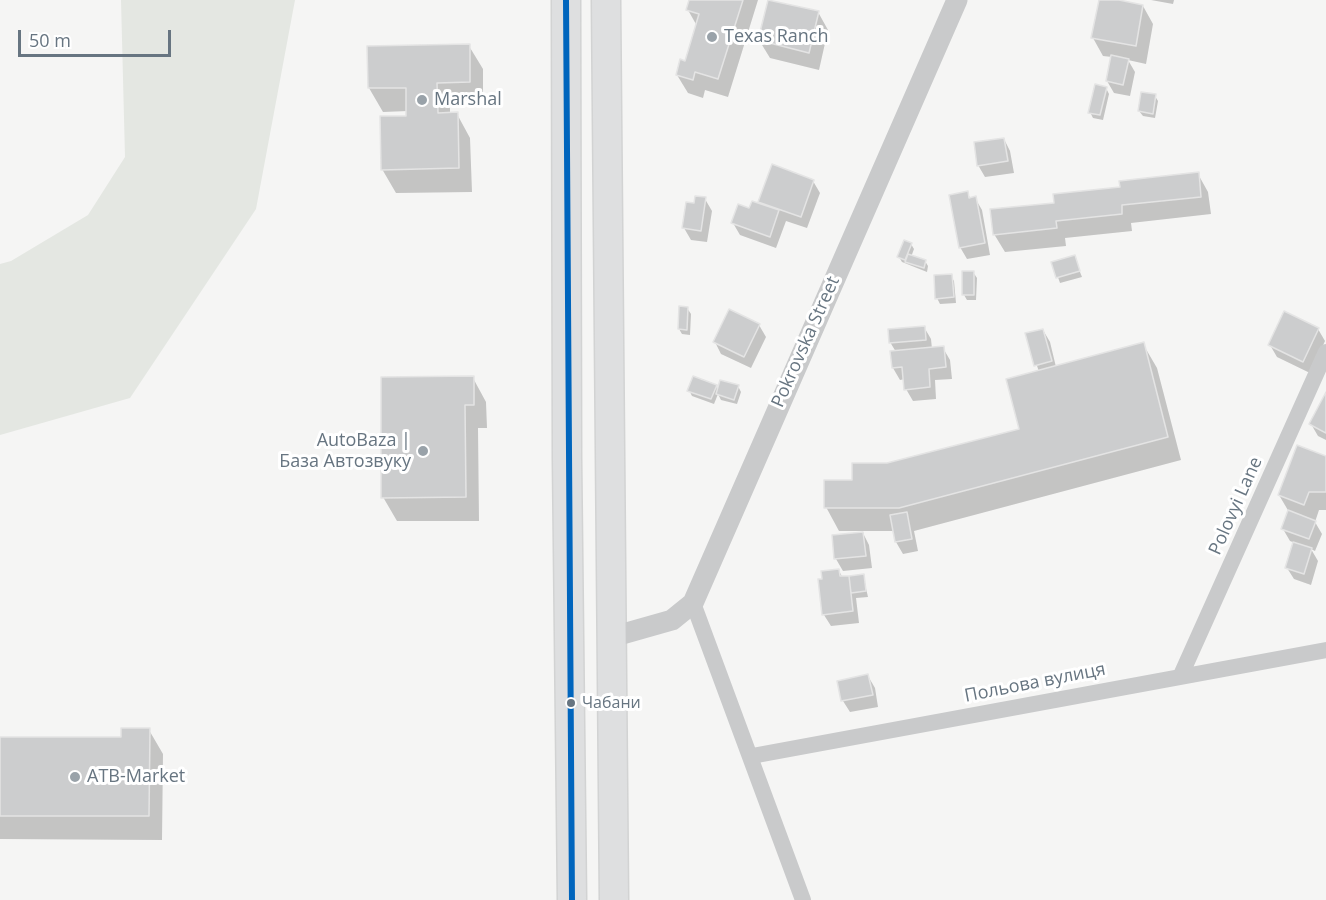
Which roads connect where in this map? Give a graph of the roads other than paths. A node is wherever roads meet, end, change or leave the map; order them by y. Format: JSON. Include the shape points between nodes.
{"nodes":[{"id":1,"x":566,"y":0,"type":"edge"},
{"id":2,"x":606,"y":0,"type":"edge"},
{"id":3,"x":957,"y":0,"type":"edge"},
{"id":4,"x":1326,"y":352,"type":"edge"},
{"id":5,"x":693,"y":603,"type":"junction"},
{"id":6,"x":612,"y":637,"type":"junction"},
{"id":7,"x":1326,"y":650,"type":"edge"},
{"id":8,"x":1181,"y":675,"type":"junction"},
{"id":9,"x":752,"y":756,"type":"junction"},
{"id":10,"x":572,"y":900,"type":"edge"},
{"id":11,"x":614,"y":900,"type":"edge"},
{"id":12,"x":803,"y":900,"type":"edge"}],
"edges":[{"from":1,"to":10,"type":"highway"},
{"from":2,"to":6,"type":"highway"},
{"from":3,"to":5,"type":"street","name":"Pokrovska Street"},
{"from":4,"to":8,"type":"street","name":"Polovyi Lane"},
{"from":5,"to":6,"type":"street","name":"Pokrovska Street","via":[[672,620]]},
{"from":5,"to":9,"type":"street"},
{"from":6,"to":11,"type":"highway"},
{"from":7,"to":8,"type":"street","name":"Польова вулиця"},
{"from":8,"to":9,"type":"street","name":"Польова вулиця"},
{"from":9,"to":12,"type":"street"}]}
